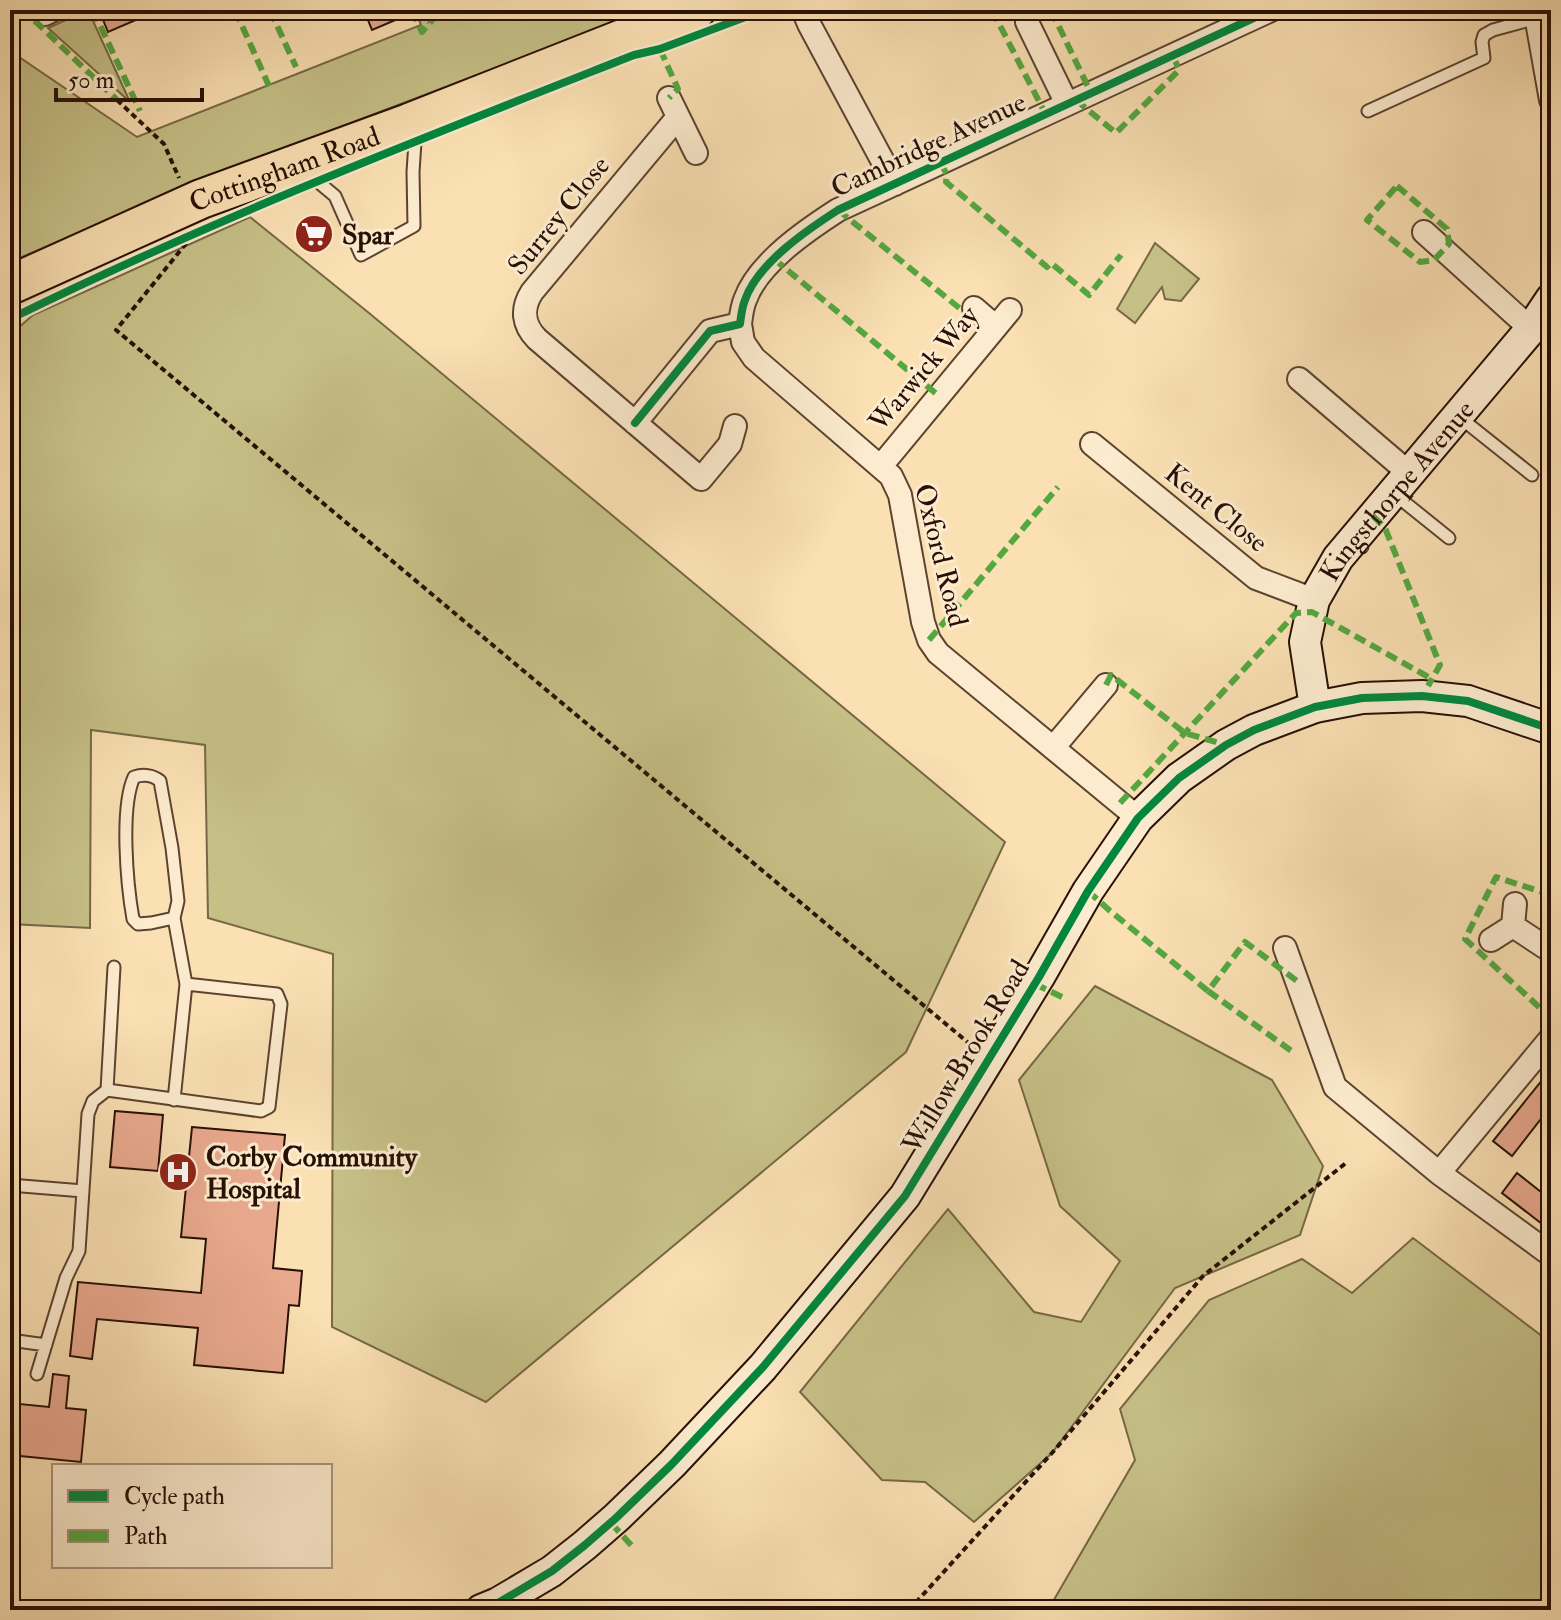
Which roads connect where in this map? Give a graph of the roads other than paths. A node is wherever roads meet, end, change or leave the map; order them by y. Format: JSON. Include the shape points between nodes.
{"nodes":[{"id":1,"x":696,"y":10,"type":"edge"},
{"id":2,"x":803,"y":10,"type":"edge"},
{"id":3,"x":1271,"y":10,"type":"edge"},
{"id":4,"x":1536,"y":14,"type":"edge"},
{"id":5,"x":1239,"y":17,"type":"edge"},
{"id":6,"x":1027,"y":22,"type":"dead end"},
{"id":7,"x":1548,"y":72,"type":"edge"},
{"id":8,"x":1551,"y":100,"type":"edge"},
{"id":9,"x":1067,"y":104,"type":"junction"},
{"id":10,"x":1368,"y":111,"type":"dead end"},
{"id":11,"x":409,"y":123,"type":"junction"},
{"id":12,"x":696,"y":153,"type":"dead end"},
{"id":13,"x":305,"y":162,"type":"junction"},
{"id":14,"x":895,"y":184,"type":"junction"},
{"id":15,"x":1424,"y":232,"type":"dead end"},
{"id":16,"x":10,"y":285,"type":"edge"},
{"id":17,"x":1551,"y":299,"type":"edge"},
{"id":18,"x":974,"y":308,"type":"dead end"},
{"id":19,"x":740,"y":324,"type":"junction"},
{"id":20,"x":1531,"y":329,"type":"junction"},
{"id":21,"x":1299,"y":379,"type":"dead end"},
{"id":22,"x":1458,"y":416,"type":"junction"},
{"id":23,"x":635,"y":423,"type":"junction"},
{"id":24,"x":735,"y":426,"type":"dead end"},
{"id":25,"x":1092,"y":444,"type":"dead end"},
{"id":26,"x":881,"y":466,"type":"junction"},
{"id":27,"x":1532,"y":475,"type":"dead end"},
{"id":28,"x":1400,"y":483,"type":"junction"},
{"id":29,"x":1449,"y":538,"type":"dead end"},
{"id":30,"x":1314,"y":600,"type":"junction"},
{"id":31,"x":1106,"y":685,"type":"dead end"},
{"id":32,"x":1315,"y":707,"type":"junction"},
{"id":33,"x":1551,"y":729,"type":"edge"},
{"id":34,"x":1053,"y":748,"type":"junction"},
{"id":35,"x":1138,"y":818,"type":"junction"},
{"id":36,"x":174,"y":918,"type":"junction"},
{"id":37,"x":1491,"y":940,"type":"dead end"},
{"id":38,"x":1285,"y":948,"type":"dead end"},
{"id":39,"x":1551,"y":951,"type":"edge"},
{"id":40,"x":114,"y":967,"type":"dead end"},
{"id":41,"x":186,"y":984,"type":"junction"},
{"id":42,"x":1551,"y":1038,"type":"edge"},
{"id":43,"x":107,"y":1090,"type":"junction"},
{"id":44,"x":174,"y":1100,"type":"junction"},
{"id":45,"x":1439,"y":1173,"type":"junction"},
{"id":46,"x":10,"y":1185,"type":"edge"},
{"id":47,"x":83,"y":1191,"type":"junction"},
{"id":48,"x":1551,"y":1255,"type":"edge"},
{"id":49,"x":10,"y":1340,"type":"edge"},
{"id":50,"x":46,"y":1345,"type":"junction"},
{"id":51,"x":37,"y":1374,"type":"dead end"},
{"id":52,"x":492,"y":1608,"type":"edge"}],
"edges":[{"from":1,"to":11,"type":"highway","name":"Cottingham Road"},
{"from":2,"to":14,"type":"street"},
{"from":3,"to":5,"type":"street","name":"Cambridge Avenue"},
{"from":4,"to":7,"type":"street"},
{"from":4,"to":10,"type":"lane","via":[[1484,35],[1484,58]]},
{"from":5,"to":9,"type":"street","name":"Cambridge Avenue"},
{"from":6,"to":9,"type":"street"},
{"from":7,"to":8,"type":"street"},
{"from":9,"to":14,"type":"street","name":"Cambridge Avenue"},
{"from":11,"to":13,"type":"highway","name":"Cottingham Road"},
{"from":11,"to":13,"type":"lane","via":[[415,142],[414,226],[361,255],[335,196]]},
{"from":12,"to":23,"type":"street","name":"Surrey Close","via":[[674,108],[525,306],[532,334]]},
{"from":13,"to":16,"type":"highway","name":"Cottingham Road","via":[[201,199]]},
{"from":14,"to":19,"type":"street","name":"Cambridge Avenue","via":[[838,210],[774,259],[746,297]]},
{"from":15,"to":20,"type":"street"},
{"from":17,"to":20,"type":"street","name":"Kingsthorpe Avenue"},
{"from":18,"to":26,"type":"street","name":"Warwick Way","via":[[1003,318]]},
{"from":19,"to":23,"type":"street","via":[[710,331]]},
{"from":19,"to":26,"type":"street","name":"Oxford Road","via":[[743,342],[754,358]]},
{"from":20,"to":22,"type":"street","name":"Kingsthorpe Avenue"},
{"from":21,"to":28,"type":"street"},
{"from":22,"to":27,"type":"lane"},
{"from":22,"to":28,"type":"street","name":"Kingsthorpe Avenue"},
{"from":23,"to":24,"type":"street","name":"Surrey Close","via":[[701,479],[730,444]]},
{"from":25,"to":30,"type":"street","name":"Kent Close","via":[[1256,578]]},
{"from":26,"to":34,"type":"street","name":"Oxford Road","via":[[900,495],[929,640]]},
{"from":28,"to":29,"type":"lane"},
{"from":28,"to":30,"type":"street","name":"Kingsthorpe Avenue","via":[[1338,558]]},
{"from":30,"to":32,"type":"street","name":"Kingsthorpe Avenue","via":[[1305,642]]},
{"from":31,"to":34,"type":"street"},
{"from":32,"to":33,"type":"street","name":"Willow Brook Road","via":[[1386,696],[1445,698]]},
{"from":32,"to":35,"type":"street","name":"Willow Brook Road","via":[[1226,745],[1179,778]]},
{"from":34,"to":35,"type":"street","name":"Oxford Road"},
{"from":35,"to":52,"type":"street","name":"Willow Brook Road","via":[[1088,891],[905,1196],[763,1367],[681,1454],[552,1571]]},
{"from":36,"to":36,"type":"lane","via":[[178,901],[160,781],[140,775],[129,787],[126,847],[133,919],[138,924]]},
{"from":36,"to":41,"type":"lane"},
{"from":37,"to":39,"type":"street","via":[[1514,915]]},
{"from":38,"to":45,"type":"street","via":[[1335,1087]]},
{"from":40,"to":43,"type":"lane"},
{"from":41,"to":44,"type":"lane"},
{"from":41,"to":44,"type":"lane","via":[[277,994],[281,1004],[269,1107],[261,1111]]},
{"from":42,"to":45,"type":"street"},
{"from":43,"to":44,"type":"lane"},
{"from":43,"to":47,"type":"lane","via":[[93,1101],[88,1114]]},
{"from":45,"to":48,"type":"street"},
{"from":46,"to":47,"type":"lane"},
{"from":47,"to":50,"type":"lane","via":[[79,1251]]},
{"from":49,"to":50,"type":"lane"},
{"from":50,"to":51,"type":"lane"}]}
